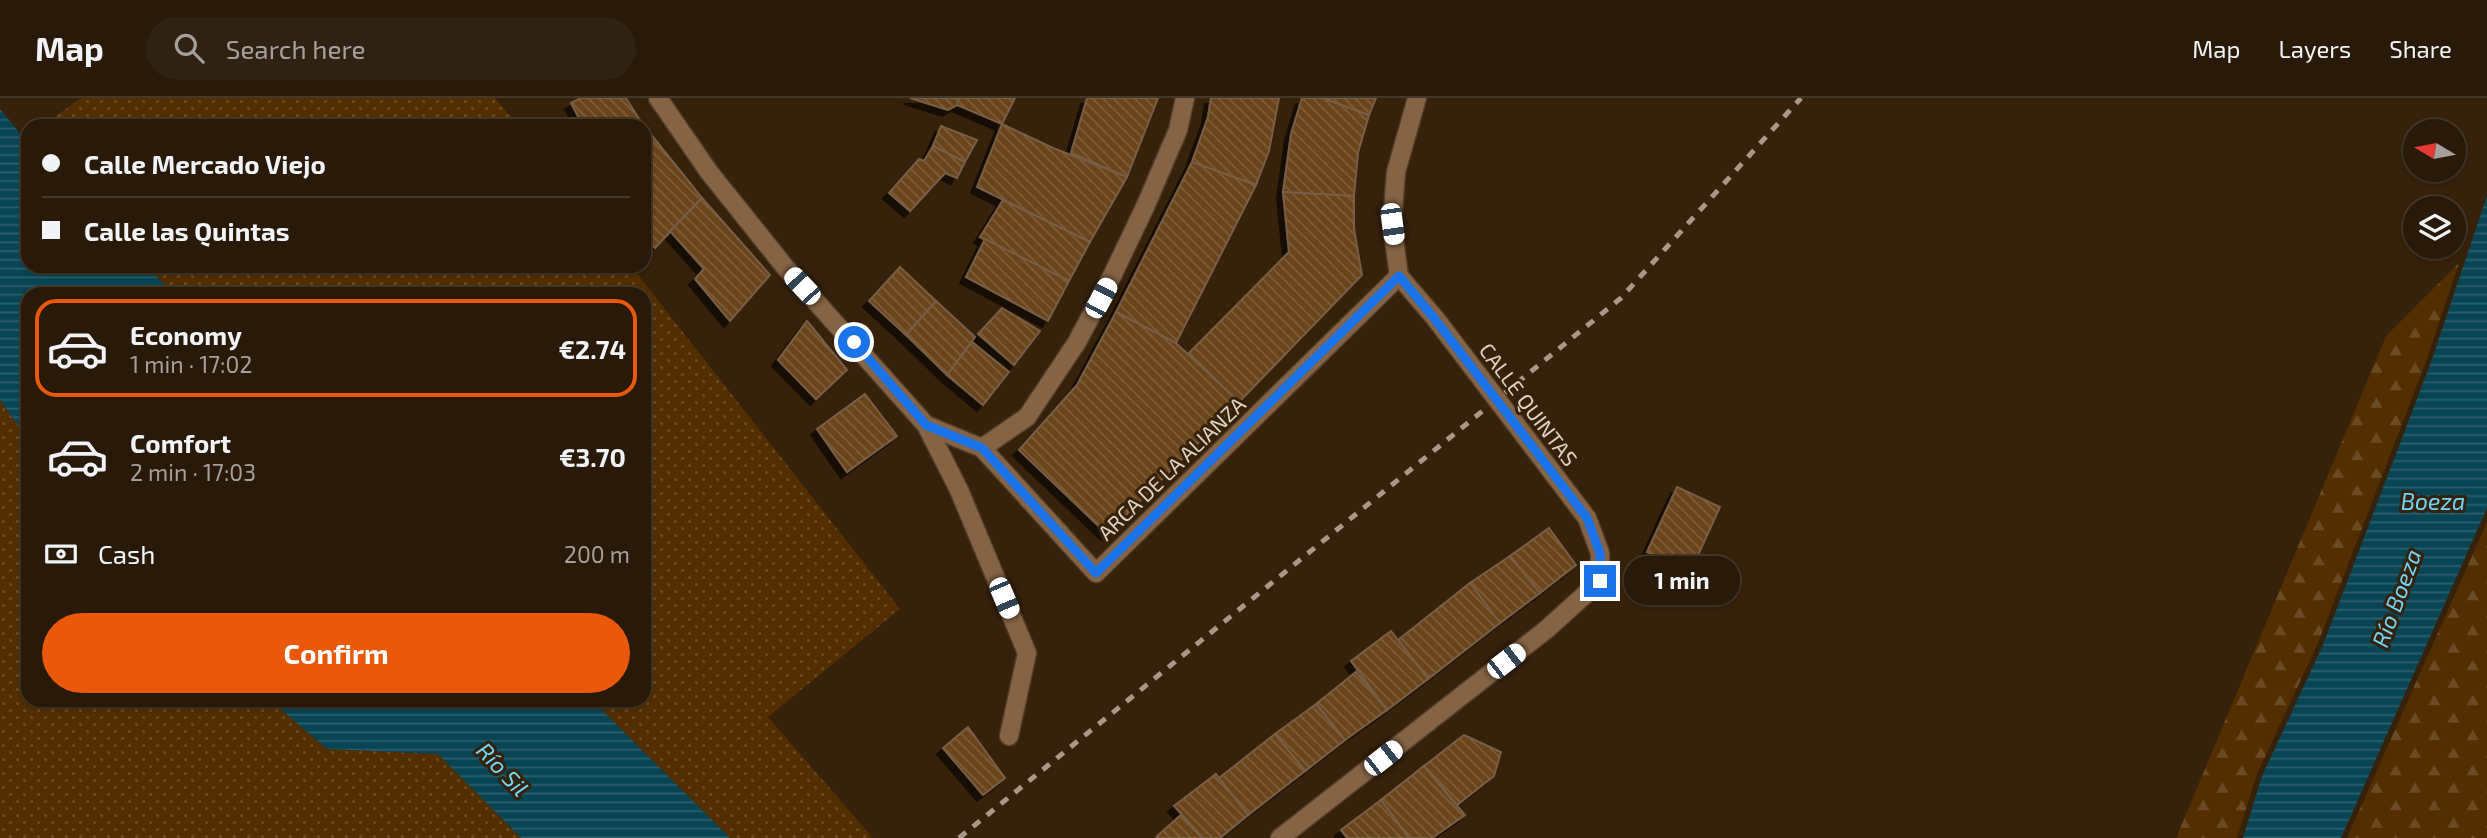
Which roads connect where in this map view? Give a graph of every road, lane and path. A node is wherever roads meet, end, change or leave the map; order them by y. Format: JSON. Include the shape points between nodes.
{"nodes":[{"id":1,"x":658,"y":98,"type":"edge"},
{"id":2,"x":1185,"y":98,"type":"edge"},
{"id":3,"x":1417,"y":98,"type":"edge"},
{"id":4,"x":1399,"y":276,"type":"junction"},
{"id":5,"x":926,"y":425,"type":"junction"},
{"id":6,"x":982,"y":448,"type":"junction"},
{"id":7,"x":1009,"y":736,"type":"dead end"},
{"id":8,"x":1280,"y":838,"type":"edge"}],
"edges":[{"from":1,"to":5,"type":"street","via":[[709,172],[785,267]]},
{"from":2,"to":6,"type":"street","via":[[1178,130],[1145,207],[1077,342],[1027,417]]},
{"from":3,"to":4,"type":"street","via":[[1396,172],[1392,224]]},
{"from":4,"to":6,"type":"street","name":"ARCA DE LA ALIANZA","via":[[1096,573]]},
{"from":4,"to":8,"type":"street","name":"CALLE QUINTAS","bridge":true,"via":[[1587,518],[1600,553],[1600,581],[1547,629]]},
{"from":5,"to":6,"type":"street"},
{"from":5,"to":7,"type":"street","via":[[959,490],[1027,653]]}]}
